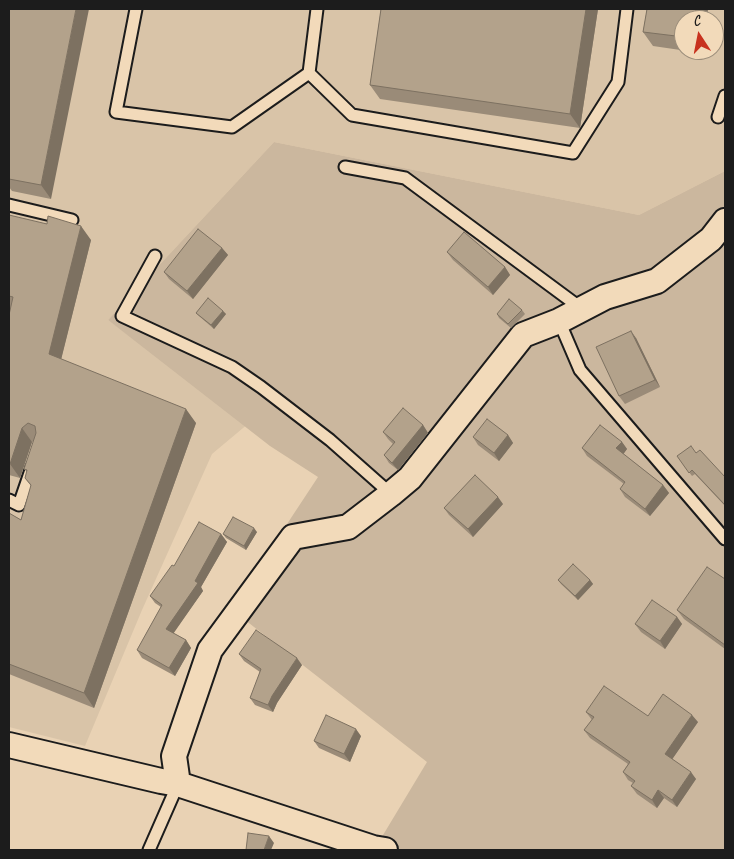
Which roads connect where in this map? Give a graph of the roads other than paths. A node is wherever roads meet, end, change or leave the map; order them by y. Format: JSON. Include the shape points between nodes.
{"nodes":[{"id":1,"x":136,"y":9,"type":"edge"},
{"id":2,"x":317,"y":9,"type":"edge"},
{"id":3,"x":628,"y":9,"type":"edge"},
{"id":4,"x":309,"y":73,"type":"junction"},
{"id":5,"x":725,"y":96,"type":"edge"},
{"id":6,"x":718,"y":118,"type":"dead end"},
{"id":7,"x":345,"y":167,"type":"dead end"},
{"id":8,"x":9,"y":205,"type":"edge"},
{"id":9,"x":72,"y":220,"type":"dead end"},
{"id":10,"x":721,"y":238,"type":"edge"},
{"id":11,"x":155,"y":256,"type":"dead end"},
{"id":12,"x":582,"y":309,"type":"junction"},
{"id":13,"x":559,"y":321,"type":"junction"},
{"id":14,"x":36,"y":453,"type":"edge"},
{"id":15,"x":392,"y":494,"type":"junction"},
{"id":16,"x":9,"y":500,"type":"edge"},
{"id":17,"x":725,"y":539,"type":"edge"},
{"id":18,"x":9,"y":745,"type":"edge"},
{"id":19,"x":178,"y":784,"type":"junction"},
{"id":20,"x":149,"y":850,"type":"edge"},
{"id":21,"x":385,"y":850,"type":"edge"}],
"edges":[{"from":1,"to":4,"type":"lane","via":[[116,112],[232,127]]},
{"from":2,"to":4,"type":"lane"},
{"from":3,"to":4,"type":"lane","via":[[618,82],[573,153],[352,115]]},
{"from":5,"to":6,"type":"lane"},
{"from":7,"to":12,"type":"lane","via":[[405,178]]},
{"from":8,"to":9,"type":"lane"},
{"from":10,"to":12,"type":"street","via":[[656,281],[605,297]]},
{"from":11,"to":15,"type":"lane","via":[[122,316],[232,367],[330,440]]},
{"from":12,"to":13,"type":"street"},
{"from":13,"to":15,"type":"street","via":[[523,335],[410,478]]},
{"from":13,"to":17,"type":"lane","via":[[580,370]]},
{"from":14,"to":16,"type":"lane","via":[[19,505]]},
{"from":15,"to":19,"type":"street","via":[[348,527],[293,537],[210,650],[174,756]]},
{"from":18,"to":19,"type":"street"},
{"from":19,"to":20,"type":"lane"},
{"from":19,"to":21,"type":"street"}]}
